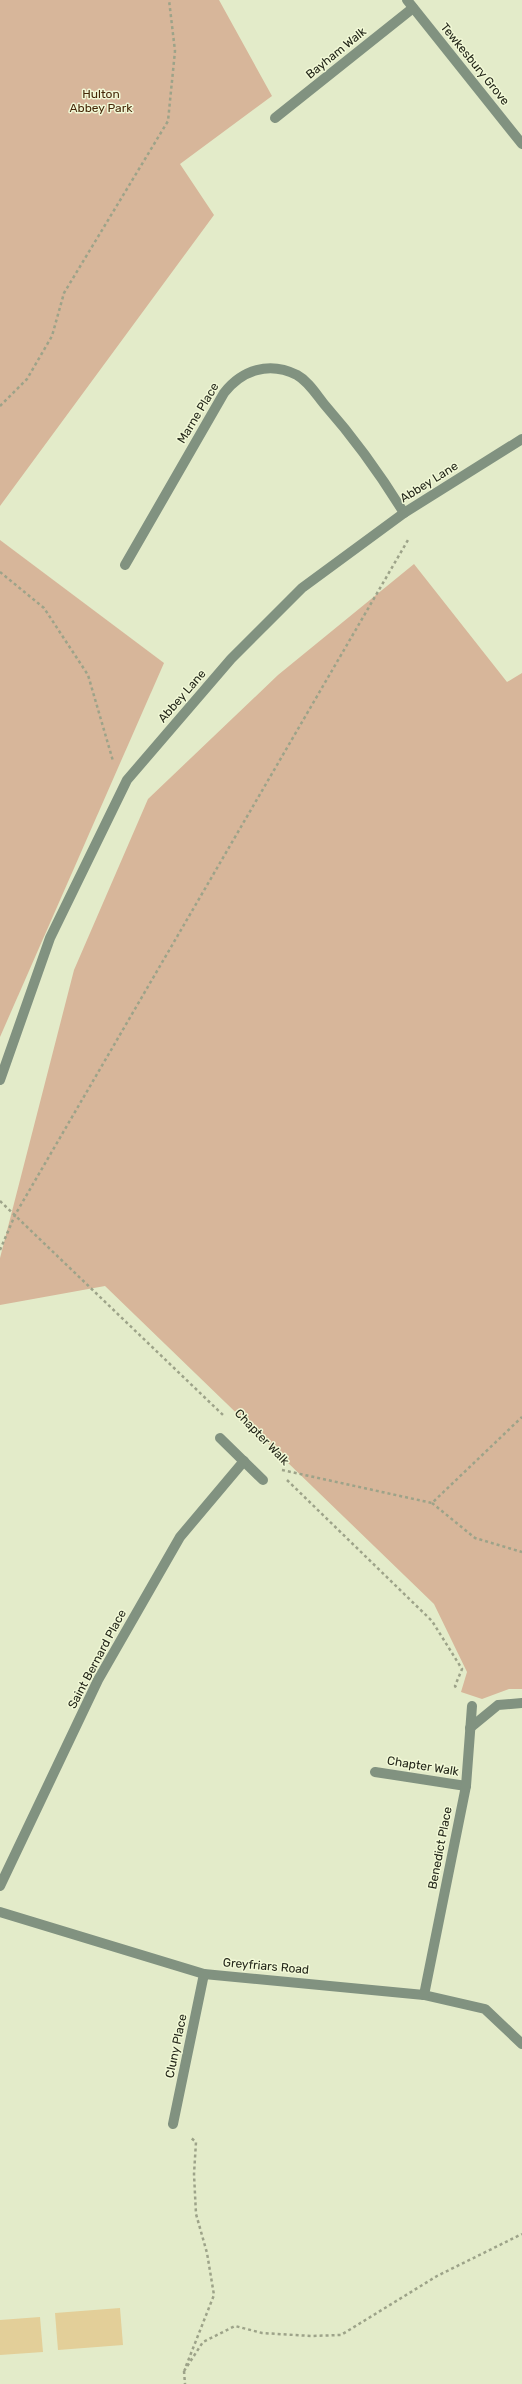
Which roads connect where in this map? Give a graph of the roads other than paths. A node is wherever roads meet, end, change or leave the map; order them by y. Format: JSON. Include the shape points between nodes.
{"nodes":[{"id":1,"x":410,"y":4,"type":"edge"},
{"id":2,"x":276,"y":118,"type":"dead end"},
{"id":3,"x":522,"y":144,"type":"edge"},
{"id":4,"x":522,"y":439,"type":"edge"},
{"id":5,"x":404,"y":512,"type":"junction"},
{"id":6,"x":124,"y":565,"type":"dead end"},
{"id":7,"x":0,"y":1080,"type":"edge"},
{"id":8,"x":220,"y":1438,"type":"dead end"},
{"id":9,"x":244,"y":1461,"type":"junction"},
{"id":10,"x":263,"y":1480,"type":"dead end"},
{"id":11,"x":522,"y":1703,"type":"edge"},
{"id":12,"x":472,"y":1706,"type":"road end"},
{"id":13,"x":470,"y":1728,"type":"junction"},
{"id":14,"x":375,"y":1772,"type":"dead end"},
{"id":15,"x":466,"y":1786,"type":"junction"},
{"id":16,"x":0,"y":1886,"type":"edge"},
{"id":17,"x":0,"y":1912,"type":"edge"},
{"id":18,"x":204,"y":1974,"type":"junction"},
{"id":19,"x":424,"y":1994,"type":"junction"},
{"id":20,"x":522,"y":2044,"type":"edge"},
{"id":21,"x":173,"y":2124,"type":"road end"}],
"edges":[{"from":1,"to":2,"type":"street","name":"Bayham Walk"},
{"from":1,"to":3,"type":"street","name":"Tewkesbury Grove"},
{"from":4,"to":5,"type":"street","name":"Abbey Lane"},
{"from":5,"to":6,"type":"street","name":"Marne Place","via":[[357,442],[310,386],[298,376],[284,370],[256,369],[243,374],[224,393]]},
{"from":5,"to":7,"type":"street","name":"Abbey Lane","via":[[302,588],[264,623],[127,780],[50,938]]},
{"from":8,"to":9,"type":"street"},
{"from":9,"to":10,"type":"street"},
{"from":9,"to":16,"type":"street","name":"Saint Bernard Place","via":[[180,1537],[98,1680]]},
{"from":11,"to":13,"type":"street","via":[[498,1705]]},
{"from":12,"to":13,"type":"street","name":"Benedict Place"},
{"from":13,"to":15,"type":"street","name":"Benedict Place"},
{"from":14,"to":15,"type":"street","name":"Chapter Walk"},
{"from":15,"to":19,"type":"street","name":"Benedict Place"},
{"from":17,"to":18,"type":"street","name":"Greyfriars Road"},
{"from":18,"to":19,"type":"street","name":"Greyfriars Road"},
{"from":18,"to":21,"type":"street","name":"Cluny Place"},
{"from":19,"to":20,"type":"street","name":"Greyfriars Road","via":[[485,2009]]}]}
